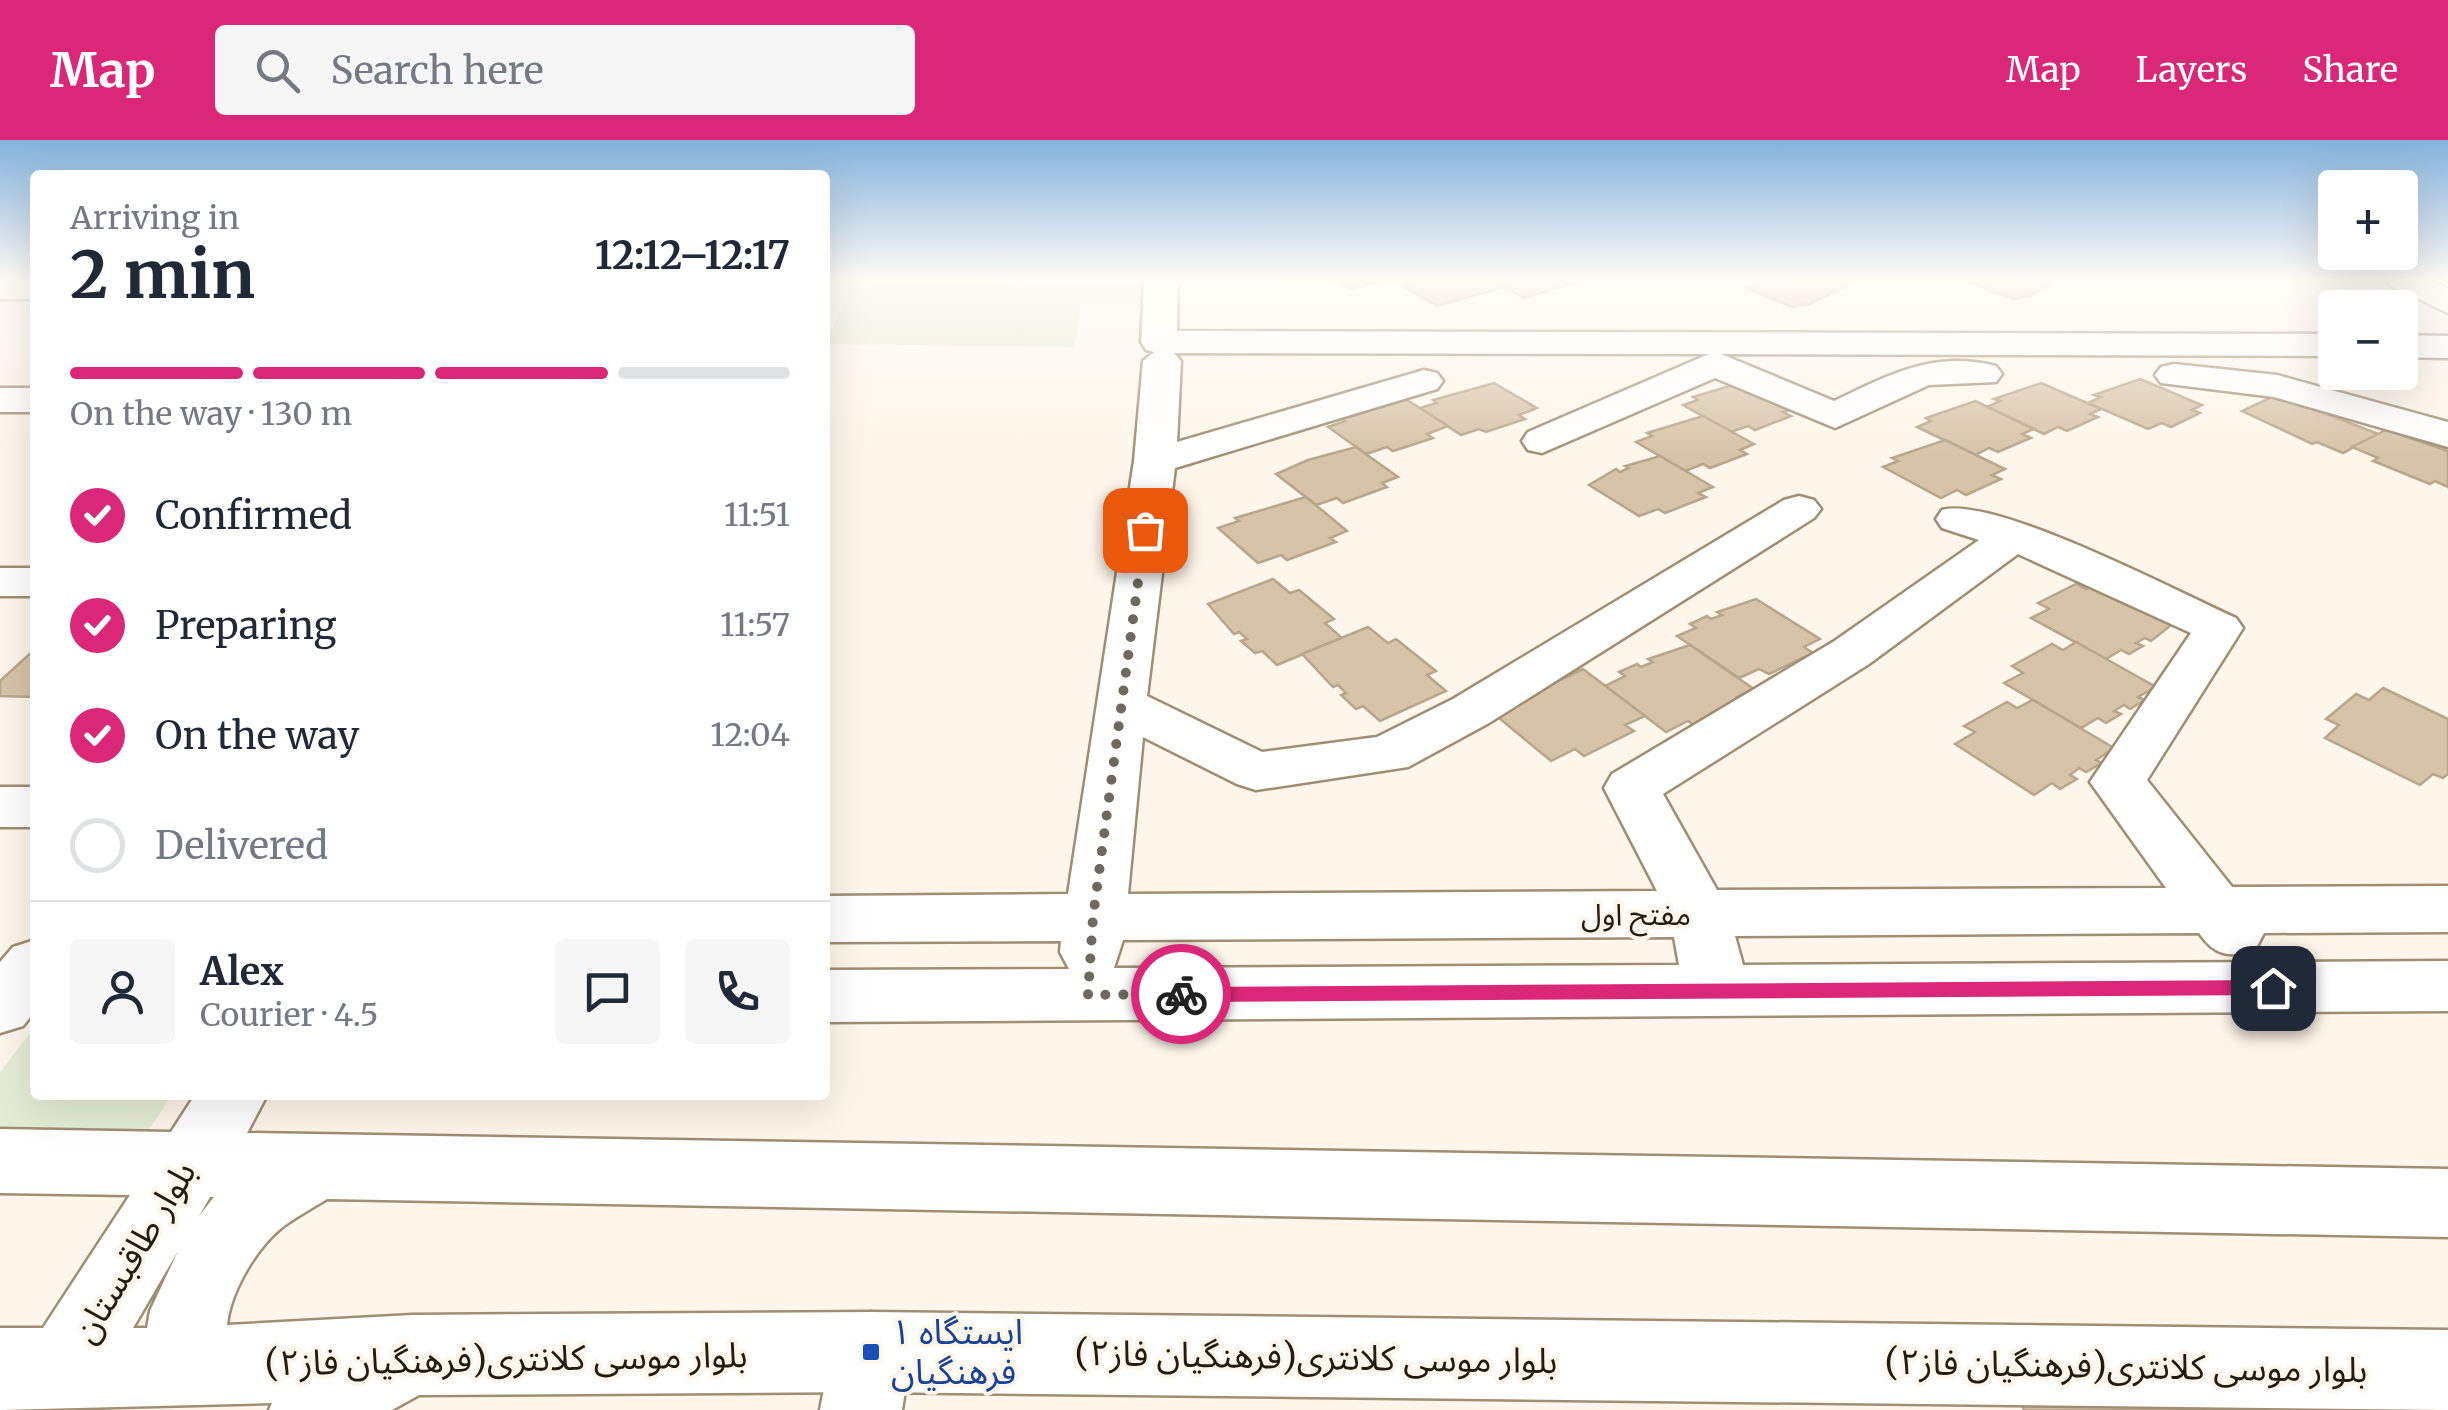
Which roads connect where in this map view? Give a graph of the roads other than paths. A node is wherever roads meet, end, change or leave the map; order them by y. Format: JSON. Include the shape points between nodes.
{"nodes":[{"id":1,"x":1160,"y":337,"type":"edge"},
{"id":2,"x":2318,"y":345,"type":"edge"},
{"id":3,"x":2418,"y":346,"type":"edge"},
{"id":4,"x":2448,"y":347,"type":"edge"},
{"id":5,"x":1160,"y":351,"type":"junction"},
{"id":6,"x":1424,"y":380,"type":"dead end"},
{"id":7,"x":0,"y":400,"type":"edge"},
{"id":8,"x":30,"y":400,"type":"edge"},
{"id":9,"x":2448,"y":436,"type":"edge"},
{"id":10,"x":1542,"y":441,"type":"dead end"},
{"id":11,"x":1155,"y":461,"type":"junction"},
{"id":12,"x":1800,"y":510,"type":"dead end"},
{"id":13,"x":1958,"y":519,"type":"dead end"},
{"id":14,"x":2014,"y":536,"type":"junction"},
{"id":15,"x":0,"y":582,"type":"edge"},
{"id":16,"x":30,"y":582,"type":"edge"},
{"id":17,"x":1120,"y":704,"type":"junction"},
{"id":18,"x":0,"y":807,"type":"edge"},
{"id":19,"x":30,"y":807,"type":"edge"},
{"id":20,"x":2448,"y":909,"type":"edge"},
{"id":21,"x":2216,"y":910,"type":"junction"},
{"id":22,"x":1699,"y":913,"type":"junction"},
{"id":23,"x":1093,"y":917,"type":"junction"},
{"id":24,"x":830,"y":919,"type":"edge"},
{"id":25,"x":30,"y":970,"type":"edge"},
{"id":26,"x":2448,"y":986,"type":"edge"},
{"id":27,"x":2273,"y":988,"type":"junction"},
{"id":28,"x":1717,"y":991,"type":"junction"},
{"id":29,"x":1088,"y":995,"type":"junction"},
{"id":30,"x":830,"y":996,"type":"edge"},
{"id":31,"x":0,"y":1007,"type":"edge"},
{"id":32,"x":229,"y":1100,"type":"edge"},
{"id":33,"x":0,"y":1161,"type":"edge"},
{"id":34,"x":187,"y":1163,"type":"junction"},
{"id":35,"x":312,"y":1169,"type":"junction"},
{"id":36,"x":2448,"y":1203,"type":"edge"},
{"id":37,"x":412,"y":1356,"type":"junction"},
{"id":38,"x":182,"y":1368,"type":"junction"},
{"id":39,"x":2448,"y":1370,"type":"edge"},
{"id":40,"x":866,"y":1381,"type":"edge"},
{"id":41,"x":34,"y":1382,"type":"edge"},
{"id":42,"x":1972,"y":1387,"type":"edge"},
{"id":43,"x":310,"y":1410,"type":"edge"}],
"edges":[{"from":1,"to":5,"type":"street"},
{"from":2,"to":5,"type":"street"},
{"from":3,"to":4,"type":"street"},
{"from":5,"to":11,"type":"street"},
{"from":6,"to":11,"type":"street"},
{"from":7,"to":8,"type":"street"},
{"from":9,"to":10,"type":"street","via":[[2277,386],[2195,375],[1922,374],[1835,416],[1715,364]]},
{"from":11,"to":17,"type":"street"},
{"from":12,"to":17,"type":"street","via":[[1389,754],[1256,771]]},
{"from":13,"to":14,"type":"street"},
{"from":14,"to":21,"type":"street","via":[[2219,628],[2118,782]]},
{"from":14,"to":22,"type":"street","via":[[1851,653],[1632,788]]},
{"from":15,"to":16,"type":"street"},
{"from":17,"to":23,"type":"street"},
{"from":18,"to":19,"type":"street"},
{"from":20,"to":21,"type":"street","name":"مفتح اول"},
{"from":21,"to":22,"type":"street","name":"مفتح اول"},
{"from":21,"to":27,"type":"street"},
{"from":22,"to":23,"type":"street","name":"مفتح اول"},
{"from":22,"to":28,"type":"street"},
{"from":23,"to":24,"type":"street","name":"مفتح اول"},
{"from":23,"to":29,"type":"street"},
{"from":25,"to":31,"type":"street"},
{"from":26,"to":27,"type":"street"},
{"from":27,"to":28,"type":"street"},
{"from":28,"to":29,"type":"street"},
{"from":29,"to":30,"type":"street"},
{"from":32,"to":34,"type":"street","name":"بلوار طاقبستان"},
{"from":33,"to":34,"type":"street"},
{"from":34,"to":35,"type":"street"},
{"from":34,"to":41,"type":"street","name":"بلوار طاقبستان"},
{"from":35,"to":36,"type":"street"},
{"from":35,"to":38,"type":"street","via":[[250,1207],[217,1251],[189,1311]]},
{"from":37,"to":38,"type":"street","name":"بلوار موسی کلانتری(فرهنگیان فاز۲)"},
{"from":37,"to":40,"type":"street","name":"بلوار موسی کلانتری(فرهنگیان فاز۲)"},
{"from":37,"to":43,"type":"street"},
{"from":38,"to":41,"type":"street","name":"بلوار موسی کلانتری(فرهنگیان فاز۲)"},
{"from":39,"to":42,"type":"street","name":"بلوار موسی کلانتری(فرهنگیان فاز۲)"},
{"from":40,"to":42,"type":"street","name":"بلوار موسی کلانتری(فرهنگیان فاز۲)"}]}
